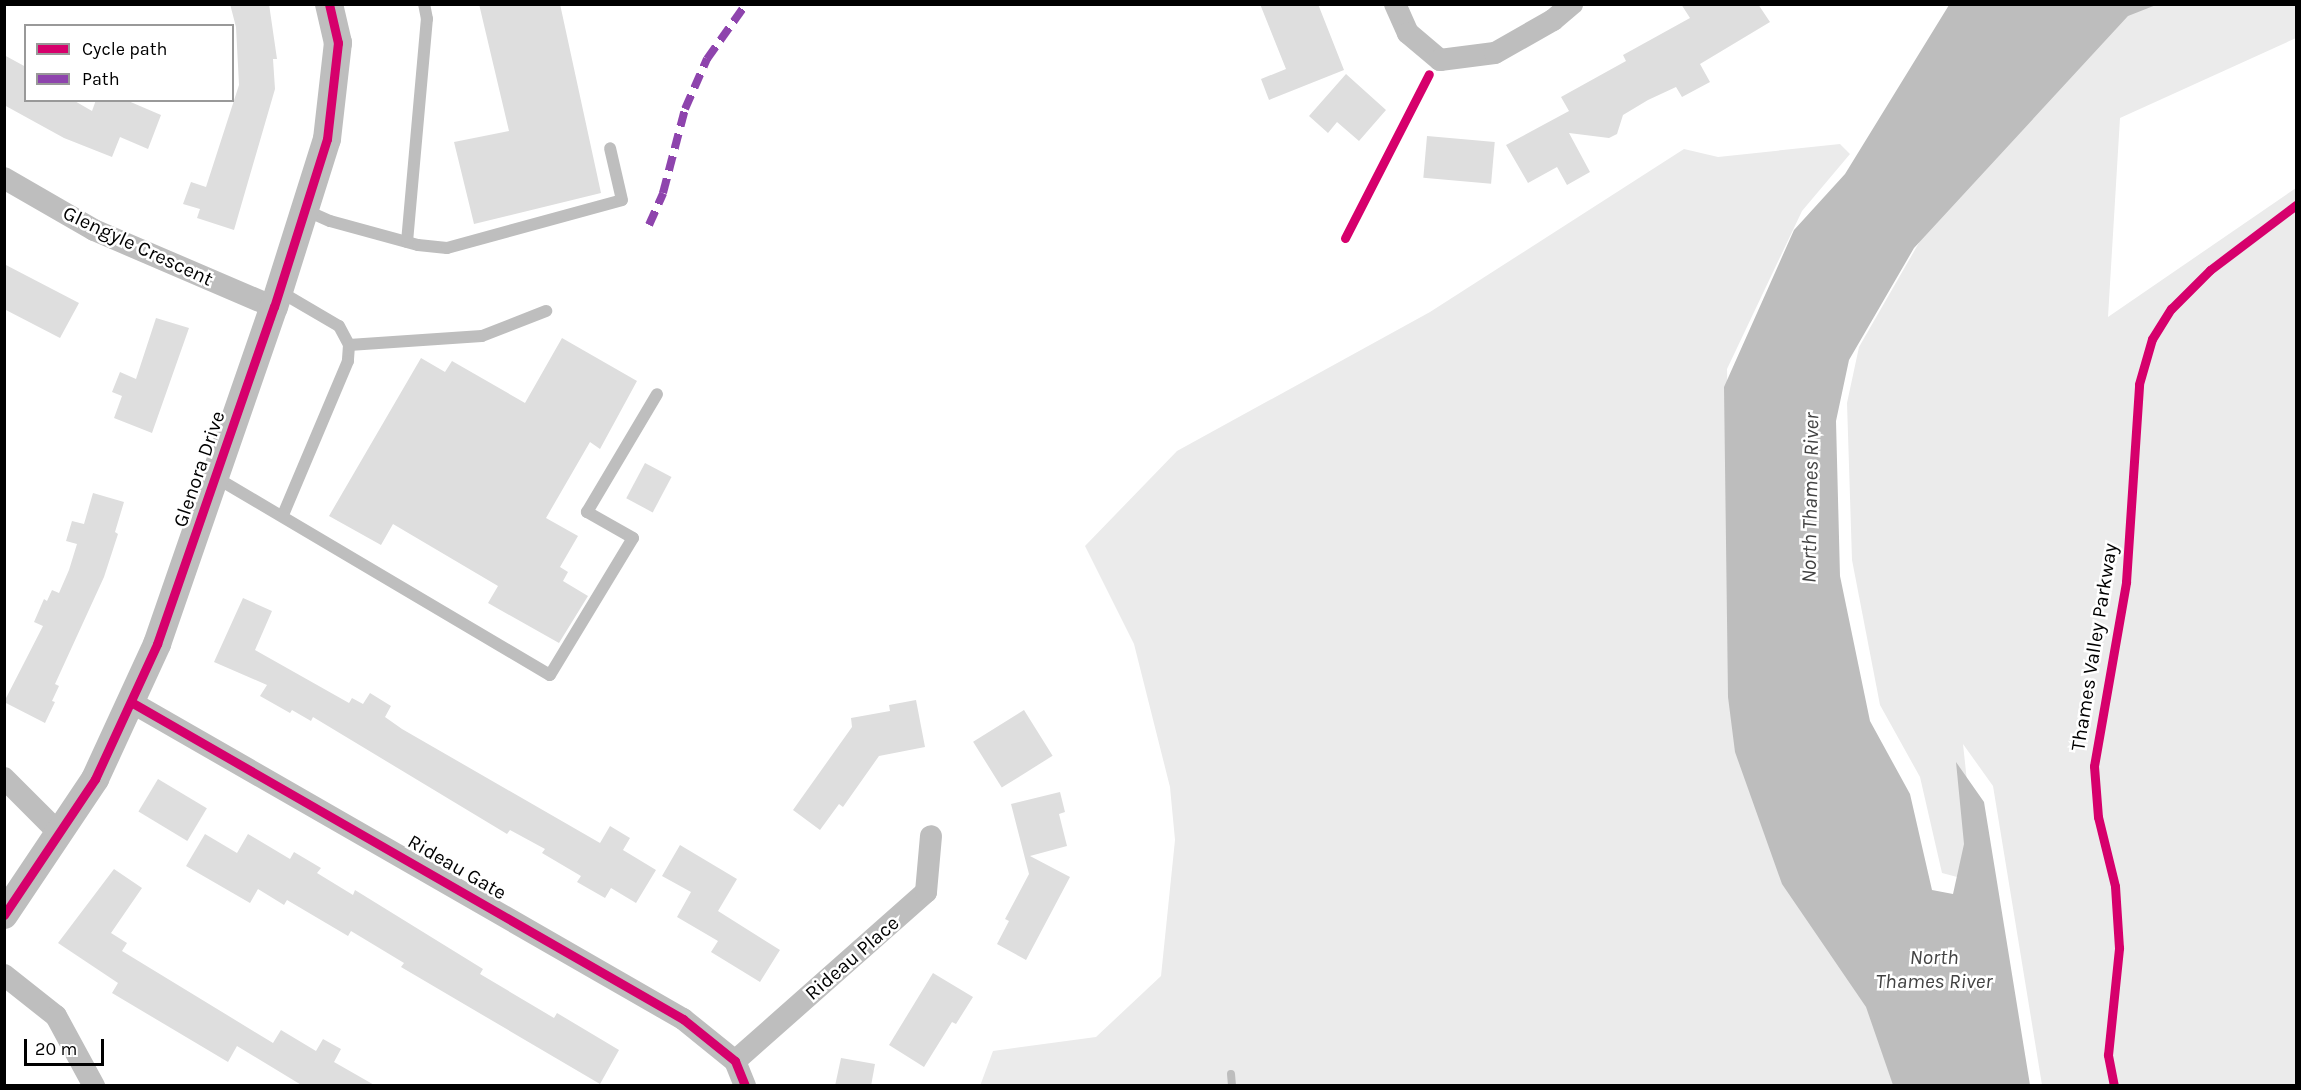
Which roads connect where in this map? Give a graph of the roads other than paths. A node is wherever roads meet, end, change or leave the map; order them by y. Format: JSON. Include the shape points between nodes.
{"nodes":[{"id":1,"x":329,"y":4,"type":"edge"},
{"id":2,"x":424,"y":4,"type":"edge"},
{"id":3,"x":1395,"y":4,"type":"edge"},
{"id":4,"x":1572,"y":4,"type":"edge"},
{"id":5,"x":610,"y":148,"type":"dead end"},
{"id":6,"x":4,"y":178,"type":"edge"},
{"id":7,"x":305,"y":210,"type":"junction"},
{"id":8,"x":407,"y":242,"type":"junction"},
{"id":9,"x":277,"y":299,"type":"junction"},
{"id":10,"x":546,"y":311,"type":"dead end"},
{"id":11,"x":349,"y":345,"type":"junction"},
{"id":12,"x":657,"y":394,"type":"dead end"},
{"id":13,"x":215,"y":477,"type":"junction"},
{"id":14,"x":283,"y":515,"type":"junction"},
{"id":15,"x":131,"y":702,"type":"junction"},
{"id":16,"x":4,"y":778,"type":"edge"},
{"id":17,"x":60,"y":834,"type":"junction"},
{"id":18,"x":931,"y":836,"type":"dead end"},
{"id":19,"x":4,"y":915,"type":"edge"},
{"id":20,"x":4,"y":975,"type":"edge"},
{"id":21,"x":735,"y":1061,"type":"junction"},
{"id":22,"x":94,"y":1086,"type":"edge"},
{"id":23,"x":745,"y":1086,"type":"edge"}],
"edges":[{"from":1,"to":7,"type":"street","name":"Glenora Drive","via":[[338,43],[335,93],[327,139]]},
{"from":2,"to":8,"type":"lane","via":[[428,20]]},
{"from":3,"to":4,"type":"street","via":[[1408,33],[1440,60],[1495,53]]},
{"from":5,"to":8,"type":"lane","via":[[622,200],[447,248]]},
{"from":6,"to":9,"type":"street","name":"Glengyle Crescent","via":[[94,230]]},
{"from":7,"to":8,"type":"lane","via":[[330,221]]},
{"from":7,"to":9,"type":"street","name":"Glenora Drive"},
{"from":9,"to":11,"type":"lane","via":[[339,326]]},
{"from":9,"to":13,"type":"street","name":"Glenora Drive"},
{"from":10,"to":11,"type":"lane","via":[[482,336]]},
{"from":11,"to":14,"type":"lane","via":[[348,361]]},
{"from":12,"to":14,"type":"lane","via":[[587,512],[633,538],[550,675]]},
{"from":13,"to":14,"type":"lane"},
{"from":13,"to":15,"type":"street","name":"Glenora Drive","via":[[157,644]]},
{"from":15,"to":17,"type":"street","name":"Glenora Drive","via":[[95,779]]},
{"from":15,"to":21,"type":"street","name":"Rideau Gate","via":[[683,1019]]},
{"from":16,"to":17,"type":"street"},
{"from":17,"to":19,"type":"street","name":"Glenora Drive"},
{"from":18,"to":21,"type":"street","name":"Rideau Place","via":[[926,892]]},
{"from":20,"to":22,"type":"street","via":[[56,1016]]},
{"from":21,"to":23,"type":"street","name":"Rideau Gate"}]}
